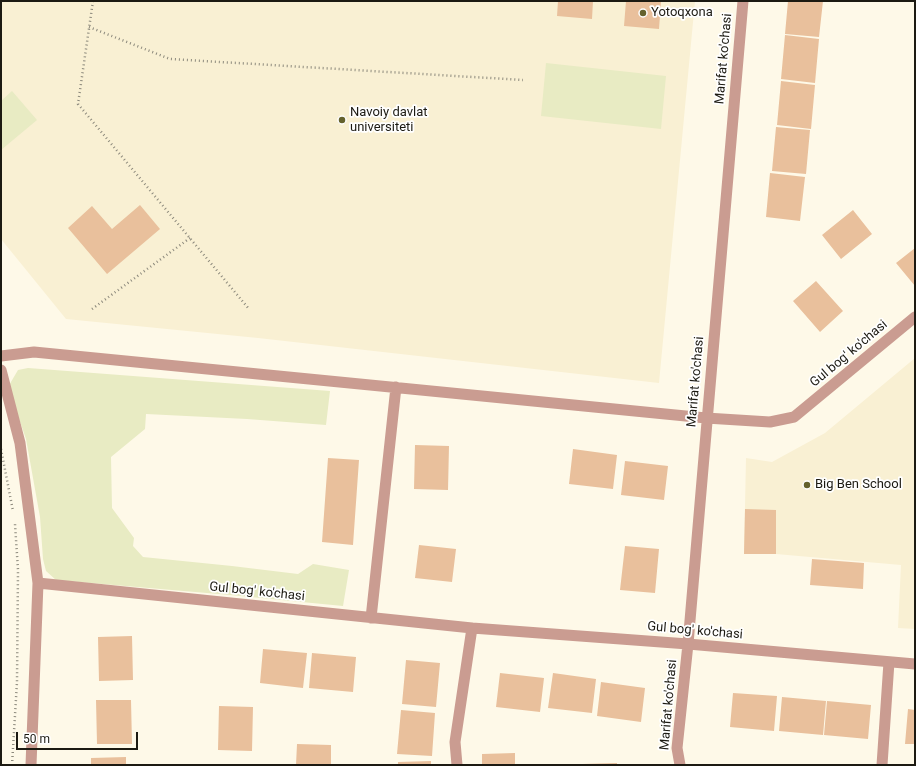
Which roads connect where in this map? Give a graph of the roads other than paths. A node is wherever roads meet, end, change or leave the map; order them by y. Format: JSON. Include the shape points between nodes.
{"nodes":[{"id":1,"x":743,"y":1,"type":"edge"},
{"id":2,"x":915,"y":317,"type":"edge"},
{"id":3,"x":1,"y":356,"type":"edge"},
{"id":4,"x":1,"y":370,"type":"edge"},
{"id":5,"x":396,"y":388,"type":"junction"},
{"id":6,"x":706,"y":418,"type":"junction"},
{"id":7,"x":38,"y":583,"type":"junction"},
{"id":8,"x":371,"y":618,"type":"junction"},
{"id":9,"x":472,"y":628,"type":"junction"},
{"id":10,"x":688,"y":644,"type":"junction"},
{"id":11,"x":889,"y":662,"type":"junction"},
{"id":12,"x":915,"y":664,"type":"edge"},
{"id":13,"x":31,"y":765,"type":"edge"},
{"id":14,"x":457,"y":765,"type":"edge"},
{"id":15,"x":680,"y":765,"type":"edge"},
{"id":16,"x":882,"y":765,"type":"edge"}],
"edges":[{"from":1,"to":6,"type":"street","name":"Marifat ko'chasi"},
{"from":2,"to":6,"type":"street","name":"Gul bog' ko'chasi","via":[[794,417],[770,422]]},
{"from":3,"to":5,"type":"street","name":"Gul bog' ko'chasi","via":[[34,352]]},
{"from":4,"to":7,"type":"street","via":[[20,443]]},
{"from":5,"to":6,"type":"street","name":"Gul bog' ko'chasi"},
{"from":5,"to":8,"type":"street"},
{"from":6,"to":10,"type":"street","name":"Marifat ko'chasi"},
{"from":7,"to":8,"type":"street","name":"Gul bog' ko'chasi"},
{"from":7,"to":13,"type":"street"},
{"from":8,"to":9,"type":"street","name":"Gul bog' ko'chasi"},
{"from":9,"to":10,"type":"street","name":"Gul bog' ko'chasi"},
{"from":9,"to":14,"type":"street","via":[[455,742]]},
{"from":10,"to":11,"type":"street","name":"Gul bog' ko'chasi"},
{"from":10,"to":15,"type":"street","name":"Marifat ko'chasi","via":[[677,748]]},
{"from":11,"to":12,"type":"street","name":"Gul bog' ko'chasi"},
{"from":11,"to":16,"type":"street"}]}
